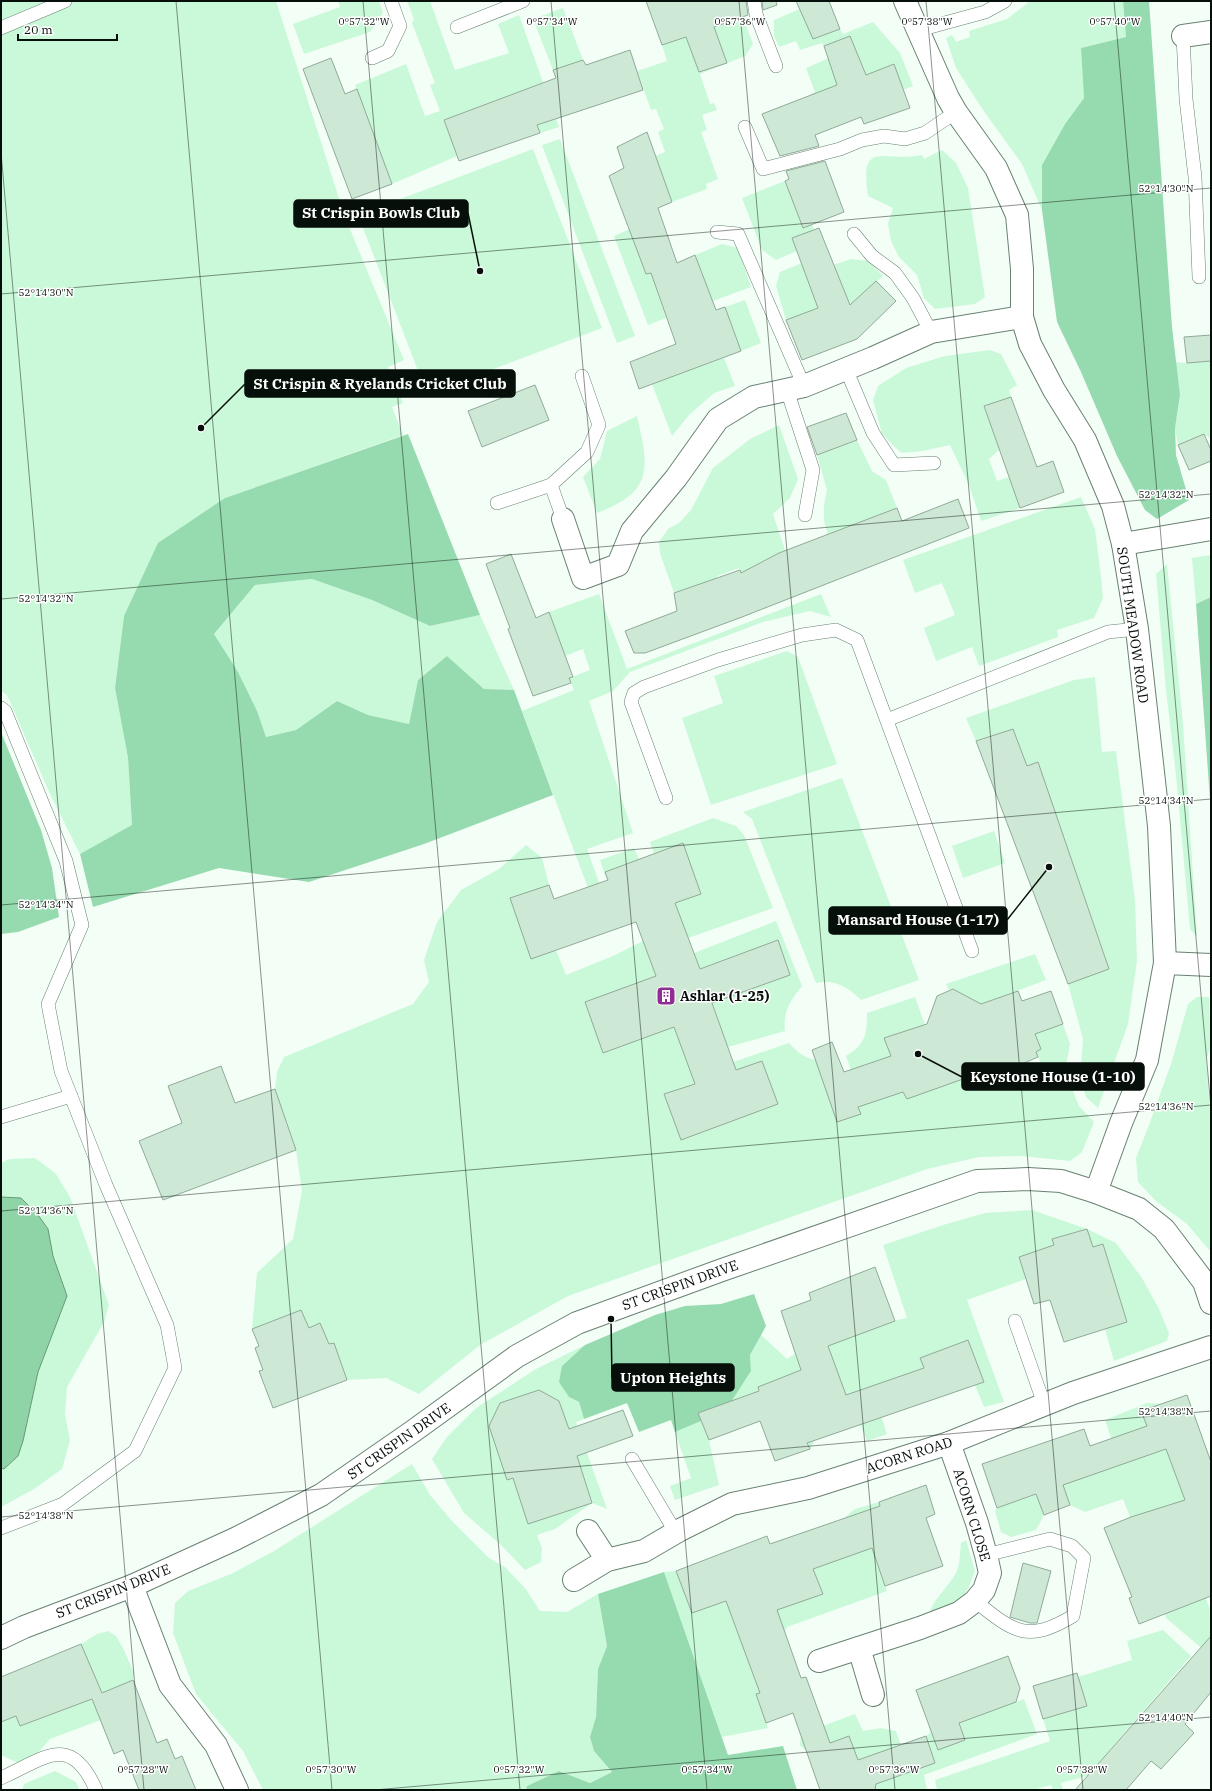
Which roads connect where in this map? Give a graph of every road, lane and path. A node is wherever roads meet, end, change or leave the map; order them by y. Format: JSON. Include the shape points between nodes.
{"nodes":[{"id":1,"x":65,"y":1,"type":"edge"},
{"id":2,"x":391,"y":1,"type":"edge"},
{"id":3,"x":524,"y":1,"type":"edge"},
{"id":4,"x":754,"y":1,"type":"edge"},
{"id":5,"x":905,"y":1,"type":"edge"},
{"id":6,"x":1005,"y":1,"type":"edge"},
{"id":7,"x":457,"y":27,"type":"dead end"},
{"id":8,"x":1,"y":28,"type":"edge"},
{"id":9,"x":919,"y":30,"type":"junction"},
{"id":10,"x":1211,"y":32,"type":"edge"},
{"id":11,"x":1183,"y":36,"type":"joint"},
{"id":12,"x":372,"y":58,"type":"dead end"},
{"id":13,"x":776,"y":66,"type":"dead end"},
{"id":14,"x":956,"y":112,"type":"junction"},
{"id":15,"x":745,"y":127,"type":"dead end"},
{"id":16,"x":717,"y":232,"type":"dead end"},
{"id":17,"x":854,"y":234,"type":"dead end"},
{"id":18,"x":1199,"y":277,"type":"dead end"},
{"id":19,"x":1022,"y":317,"type":"junction"},
{"id":20,"x":931,"y":332,"type":"junction"},
{"id":21,"x":846,"y":369,"type":"junction"},
{"id":22,"x":582,"y":376,"type":"dead end"},
{"id":23,"x":796,"y":388,"type":"junction"},
{"id":24,"x":934,"y":463,"type":"dead end"},
{"id":25,"x":551,"y":485,"type":"junction"},
{"id":26,"x":497,"y":502,"type":"dead end"},
{"id":27,"x":805,"y":515,"type":"dead end"},
{"id":28,"x":563,"y":519,"type":"joint"},
{"id":29,"x":1211,"y":529,"type":"edge"},
{"id":30,"x":1123,"y":544,"type":"junction"},
{"id":31,"x":1137,"y":629,"type":"junction"},
{"id":32,"x":1,"y":708,"type":"edge"},
{"id":33,"x":887,"y":720,"type":"junction"},
{"id":34,"x":666,"y":798,"type":"dead end"},
{"id":35,"x":972,"y":951,"type":"dead end"},
{"id":36,"x":1165,"y":963,"type":"junction"},
{"id":37,"x":1211,"y":965,"type":"edge"},
{"id":38,"x":71,"y":1096,"type":"junction"},
{"id":39,"x":1,"y":1116,"type":"edge"},
{"id":40,"x":1096,"y":1192,"type":"junction"},
{"id":41,"x":1211,"y":1303,"type":"edge"},
{"id":42,"x":1015,"y":1321,"type":"dead end"},
{"id":43,"x":1211,"y":1347,"type":"edge"},
{"id":44,"x":1044,"y":1404,"type":"junction"},
{"id":45,"x":949,"y":1443,"type":"junction"},
{"id":46,"x":632,"y":1459,"type":"dead end"},
{"id":47,"x":1,"y":1528,"type":"edge"},
{"id":48,"x":588,"y":1531,"type":"dead end"},
{"id":49,"x":676,"y":1533,"type":"junction"},
{"id":50,"x":986,"y":1555,"type":"junction"},
{"id":51,"x":607,"y":1560,"type":"junction"},
{"id":52,"x":574,"y":1580,"type":"dead end"},
{"id":53,"x":132,"y":1586,"type":"junction"},
{"id":54,"x":975,"y":1601,"type":"junction"},
{"id":55,"x":1,"y":1638,"type":"edge"},
{"id":56,"x":859,"y":1648,"type":"junction"},
{"id":57,"x":819,"y":1661,"type":"dead end"},
{"id":58,"x":873,"y":1695,"type":"dead end"},
{"id":59,"x":1,"y":1778,"type":"edge"},
{"id":60,"x":1,"y":1784,"type":"edge"},
{"id":61,"x":3,"y":1790,"type":"edge"},
{"id":62,"x":96,"y":1790,"type":"edge"},
{"id":63,"x":237,"y":1790,"type":"edge"}],
"edges":[{"from":1,"to":8,"type":"lane"},
{"from":2,"to":12,"type":"lane","via":[[400,26],[388,51]]},
{"from":3,"to":7,"type":"lane"},
{"from":4,"to":13,"type":"lane","via":[[756,14]]},
{"from":5,"to":9,"type":"street","name":"SOUTH MEADOW ROAD"},
{"from":6,"to":9,"type":"lane","via":[[985,12]]},
{"from":9,"to":14,"type":"street","name":"SOUTH MEADOW ROAD"},
{"from":10,"to":11,"type":"street"},
{"from":11,"to":18,"type":"lane","via":[[1186,99],[1195,177]]},
{"from":14,"to":15,"type":"lane","via":[[925,133],[905,139],[876,137],[764,169]]},
{"from":14,"to":19,"type":"street","name":"SOUTH MEADOW ROAD","via":[[996,168],[1017,215],[1022,269]]},
{"from":16,"to":23,"type":"lane","via":[[738,234]]},
{"from":17,"to":20,"type":"lane","via":[[872,256],[895,273],[913,298]]},
{"from":19,"to":20,"type":"street"},
{"from":19,"to":30,"type":"street","name":"SOUTH MEADOW ROAD","via":[[1030,344],[1054,390],[1085,440],[1101,475],[1113,506]]},
{"from":20,"to":21,"type":"street"},
{"from":21,"to":23,"type":"street"},
{"from":21,"to":24,"type":"lane","via":[[873,433],[894,465]]},
{"from":22,"to":25,"type":"lane","via":[[599,425],[587,452]]},
{"from":23,"to":27,"type":"lane","via":[[813,470]]},
{"from":23,"to":28,"type":"street","via":[[754,397],[718,419],[676,478],[632,531],[618,565],[583,578]]},
{"from":25,"to":26,"type":"lane"},
{"from":25,"to":28,"type":"lane"},
{"from":29,"to":30,"type":"street"},
{"from":30,"to":31,"type":"street","name":"SOUTH MEADOW ROAD"},
{"from":31,"to":33,"type":"lane","via":[[1108,632]]},
{"from":31,"to":36,"type":"street","name":"SOUTH MEADOW ROAD","via":[[1158,826]]},
{"from":32,"to":38,"type":"lane","via":[[5,711],[66,861],[82,925],[48,1004],[61,1071]]},
{"from":33,"to":34,"type":"lane","via":[[857,640],[848,634],[836,630],[802,635],[718,660],[634,693],[631,702]]},
{"from":33,"to":35,"type":"lane"},
{"from":36,"to":37,"type":"street"},
{"from":36,"to":40,"type":"street","name":"SOUTH MEADOW ROAD","via":[[1147,1060]]},
{"from":38,"to":39,"type":"lane"},
{"from":38,"to":47,"type":"lane","via":[[106,1185],[167,1325],[175,1368],[135,1451],[63,1504]]},
{"from":40,"to":41,"type":"street","name":"ST CRISPIN DRIVE","via":[[1139,1209],[1164,1228],[1204,1282]]},
{"from":40,"to":53,"type":"street","name":"ST CRISPIN DRIVE","via":[[1061,1181],[977,1181],[577,1323],[517,1356],[321,1495],[235,1539]]},
{"from":42,"to":44,"type":"lane"},
{"from":43,"to":44,"type":"street","name":"ACORN ROAD"},
{"from":44,"to":45,"type":"street","name":"ACORN ROAD"},
{"from":45,"to":49,"type":"street","name":"ACORN ROAD","via":[[808,1488],[732,1504]]},
{"from":45,"to":50,"type":"street","name":"ACORN CLOSE"},
{"from":46,"to":49,"type":"lane"},
{"from":48,"to":51,"type":"street"},
{"from":49,"to":51,"type":"street","name":"ACORN ROAD","via":[[644,1551]]},
{"from":50,"to":54,"type":"street","name":"ACORN CLOSE","via":[[990,1574],[984,1590]]},
{"from":50,"to":54,"type":"lane","via":[[1050,1539],[1072,1546],[1084,1558],[1073,1616],[1052,1629],[1027,1632],[1009,1627]]},
{"from":51,"to":52,"type":"street","name":"ACORN ROAD"},
{"from":53,"to":55,"type":"street","name":"ST CRISPIN DRIVE"},
{"from":53,"to":63,"type":"street","via":[[170,1685],[216,1745]]},
{"from":54,"to":56,"type":"street","name":"ACORN CLOSE","via":[[959,1612],[940,1620]]},
{"from":56,"to":57,"type":"street","name":"ACORN CLOSE"},
{"from":56,"to":58,"type":"street"},
{"from":59,"to":62,"type":"lane","via":[[46,1757],[63,1753],[77,1759]]},
{"from":60,"to":61,"type":"lane"}]}
